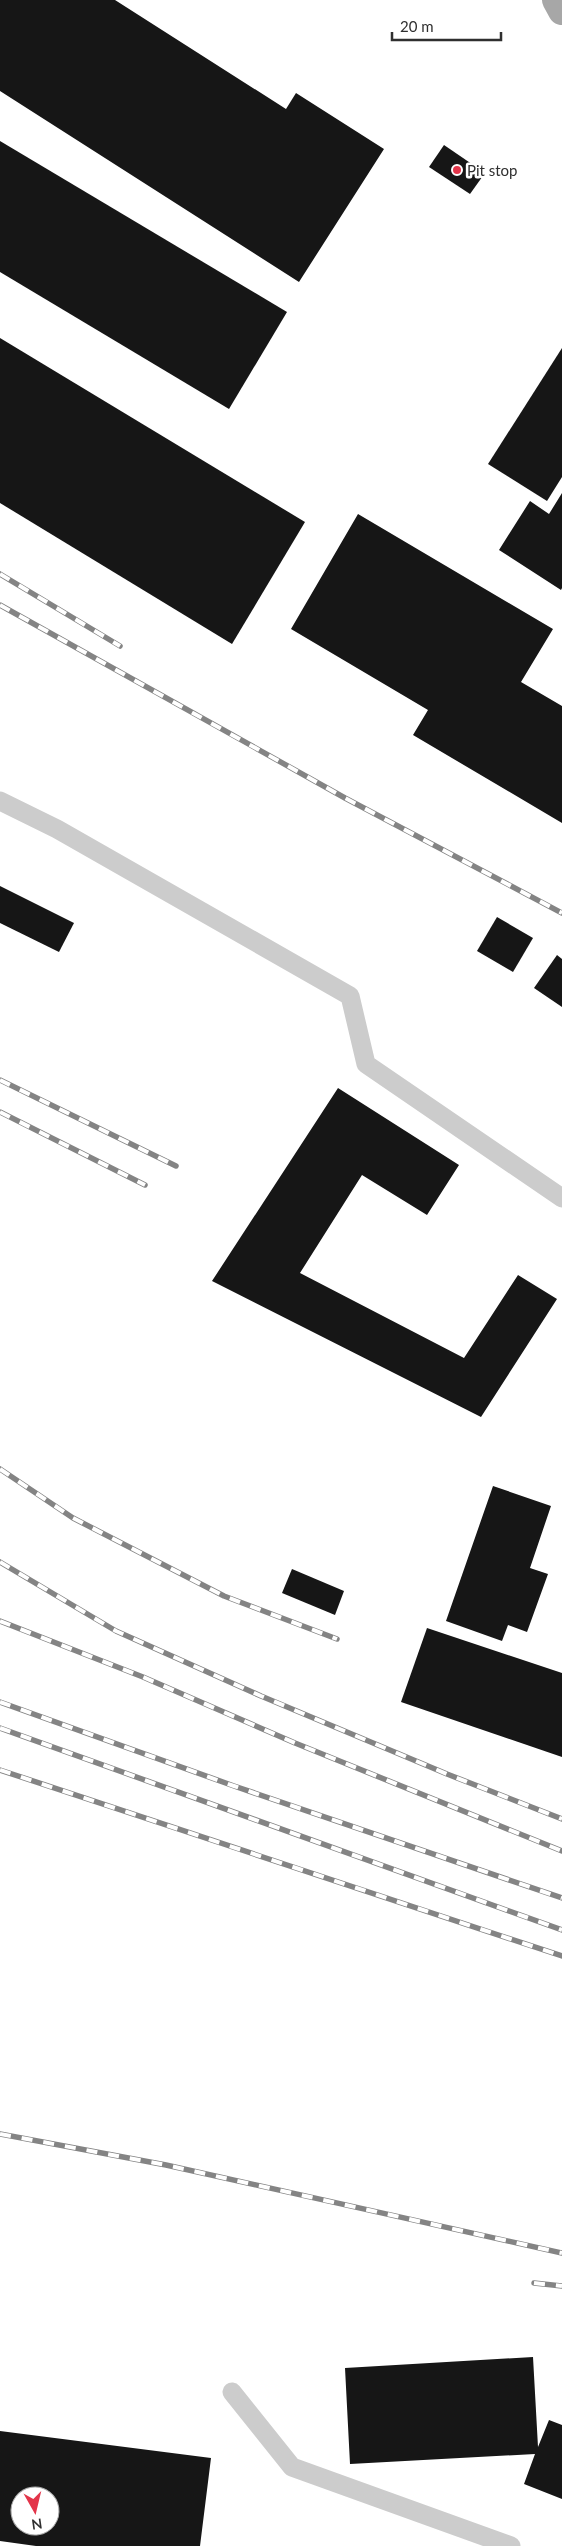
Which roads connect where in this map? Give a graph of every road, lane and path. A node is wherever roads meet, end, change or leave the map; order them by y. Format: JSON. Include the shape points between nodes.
{"nodes":[{"id":1,"x":556,"y":0,"type":"edge"},
{"id":2,"x":562,"y":11,"type":"edge"},
{"id":3,"x":0,"y":801,"type":"edge"},
{"id":4,"x":562,"y":1198,"type":"edge"},
{"id":5,"x":232,"y":2392,"type":"dead end"},
{"id":6,"x":511,"y":2546,"type":"edge"}],
"edges":[{"from":1,"to":2,"type":"main road"},
{"from":3,"to":4,"type":"lane","via":[[57,829],[350,996],[366,1064]]},
{"from":5,"to":6,"type":"lane","via":[[292,2467]]}]}
